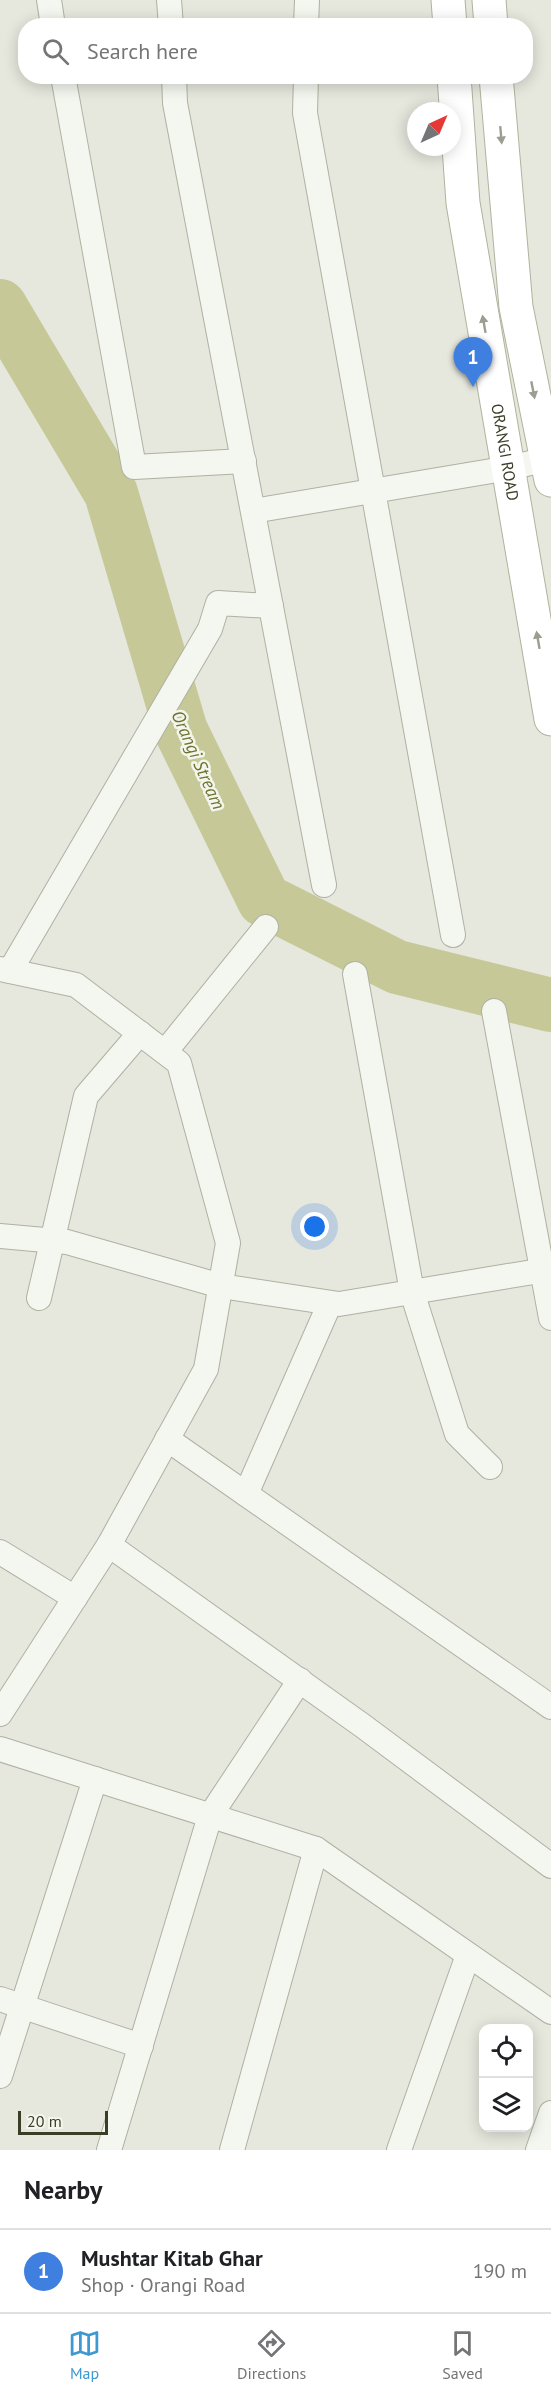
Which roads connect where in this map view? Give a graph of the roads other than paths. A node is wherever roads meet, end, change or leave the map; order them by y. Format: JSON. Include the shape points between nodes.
{"nodes":[{"id":1,"x":49,"y":0,"type":"edge"},
{"id":2,"x":169,"y":0,"type":"edge"},
{"id":3,"x":307,"y":0,"type":"edge"},
{"id":4,"x":448,"y":0,"type":"edge"},
{"id":5,"x":489,"y":0,"type":"edge"},
{"id":6,"x":52,"y":18,"type":"edge"},
{"id":7,"x":170,"y":18,"type":"edge"},
{"id":8,"x":306,"y":18,"type":"edge"},
{"id":9,"x":449,"y":18,"type":"edge"},
{"id":10,"x":490,"y":18,"type":"edge"},
{"id":11,"x":64,"y":84,"type":"edge"},
{"id":12,"x":175,"y":84,"type":"edge"},
{"id":13,"x":306,"y":84,"type":"edge"},
{"id":14,"x":455,"y":84,"type":"edge"},
{"id":15,"x":497,"y":84,"type":"edge"},
{"id":16,"x":244,"y":461,"type":"junction"},
{"id":17,"x":508,"y":468,"type":"junction"},
{"id":18,"x":549,"y":470,"type":"edge"},
{"id":19,"x":373,"y":491,"type":"junction"},
{"id":20,"x":253,"y":511,"type":"junction"},
{"id":21,"x":271,"y":606,"type":"junction"},
{"id":22,"x":551,"y":718,"type":"edge"},
{"id":23,"x":324,"y":885,"type":"dead end"},
{"id":24,"x":266,"y":927,"type":"dead end"},
{"id":25,"x":453,"y":935,"type":"dead end"},
{"id":26,"x":5,"y":970,"type":"edge"},
{"id":27,"x":355,"y":974,"type":"dead end"},
{"id":28,"x":494,"y":1011,"type":"dead end"},
{"id":29,"x":140,"y":1033,"type":"junction"},
{"id":30,"x":165,"y":1052,"type":"junction"},
{"id":31,"x":0,"y":1236,"type":"edge"},
{"id":32,"x":51,"y":1241,"type":"junction"},
{"id":33,"x":546,"y":1269,"type":"edge"},
{"id":34,"x":221,"y":1286,"type":"junction"},
{"id":35,"x":412,"y":1292,"type":"junction"},
{"id":36,"x":39,"y":1298,"type":"dead end"},
{"id":37,"x":330,"y":1303,"type":"junction"},
{"id":38,"x":551,"y":1318,"type":"edge"},
{"id":39,"x":168,"y":1439,"type":"junction"},
{"id":40,"x":490,"y":1467,"type":"dead end"},
{"id":41,"x":246,"y":1494,"type":"junction"},
{"id":42,"x":109,"y":1545,"type":"junction"},
{"id":43,"x":0,"y":1552,"type":"edge"},
{"id":44,"x":75,"y":1598,"type":"junction"},
{"id":45,"x":300,"y":1680,"type":"junction"},
{"id":46,"x":551,"y":1707,"type":"edge"},
{"id":47,"x":0,"y":1714,"type":"edge"},
{"id":48,"x":0,"y":1749,"type":"edge"},
{"id":49,"x":95,"y":1779,"type":"junction"},
{"id":50,"x":210,"y":1816,"type":"junction"},
{"id":51,"x":316,"y":1849,"type":"junction"},
{"id":52,"x":551,"y":1866,"type":"edge"},
{"id":53,"x":468,"y":1955,"type":"junction"},
{"id":54,"x":0,"y":1999,"type":"edge"},
{"id":55,"x":23,"y":2006,"type":"junction"},
{"id":56,"x":551,"y":2012,"type":"edge"},
{"id":57,"x":141,"y":2046,"type":"junction"},
{"id":58,"x":0,"y":2076,"type":"edge"},
{"id":59,"x":551,"y":2113,"type":"edge"},
{"id":60,"x":109,"y":2150,"type":"edge"},
{"id":61,"x":232,"y":2150,"type":"edge"},
{"id":62,"x":399,"y":2150,"type":"edge"},
{"id":63,"x":538,"y":2150,"type":"edge"}],
"edges":[{"from":1,"to":6,"type":"street"},
{"from":2,"to":7,"type":"street"},
{"from":3,"to":8,"type":"street"},
{"from":4,"to":9,"type":"main road"},
{"from":5,"to":10,"type":"main road"},
{"from":11,"to":16,"type":"street","via":[[134,467]]},
{"from":12,"to":16,"type":"street"},
{"from":13,"to":19,"type":"street","via":[[305,114]]},
{"from":17,"to":14,"type":"main road","name":"ORANGI ROAD","one_way":true,"via":[[463,203]]},
{"from":15,"to":18,"type":"main road","one_way":true,"via":[[516,307]]},
{"from":16,"to":20,"type":"street"},
{"from":17,"to":18,"type":"street"},
{"from":17,"to":19,"type":"street"},
{"from":22,"to":17,"type":"main road","name":"ORANGI ROAD","one_way":true},
{"from":19,"to":20,"type":"street"},
{"from":19,"to":25,"type":"street"},
{"from":20,"to":21,"type":"street"},
{"from":21,"to":23,"type":"street"},
{"from":21,"to":26,"type":"street","via":[[218,603],[210,629]]},
{"from":24,"to":30,"type":"street"},
{"from":26,"to":29,"type":"street","via":[[76,985]]},
{"from":27,"to":35,"type":"street"},
{"from":28,"to":33,"type":"street"},
{"from":29,"to":30,"type":"street"},
{"from":29,"to":32,"type":"street","via":[[86,1096]]},
{"from":30,"to":34,"type":"street","via":[[179,1063],[228,1243]]},
{"from":31,"to":32,"type":"street"},
{"from":32,"to":34,"type":"street","via":[[67,1242]]},
{"from":32,"to":36,"type":"street"},
{"from":33,"to":35,"type":"street"},
{"from":33,"to":38,"type":"street"},
{"from":34,"to":37,"type":"street"},
{"from":34,"to":39,"type":"street","via":[[206,1369]]},
{"from":35,"to":37,"type":"street"},
{"from":35,"to":40,"type":"street","via":[[458,1434]]},
{"from":37,"to":41,"type":"street"},
{"from":39,"to":41,"type":"street"},
{"from":39,"to":42,"type":"street"},
{"from":41,"to":46,"type":"street"},
{"from":42,"to":44,"type":"street"},
{"from":42,"to":45,"type":"street"},
{"from":43,"to":44,"type":"street"},
{"from":44,"to":47,"type":"street"},
{"from":45,"to":50,"type":"street"},
{"from":45,"to":52,"type":"street"},
{"from":48,"to":49,"type":"street"},
{"from":49,"to":50,"type":"street"},
{"from":49,"to":55,"type":"street"},
{"from":50,"to":51,"type":"street"},
{"from":50,"to":57,"type":"street"},
{"from":51,"to":53,"type":"street"},
{"from":51,"to":61,"type":"street"},
{"from":53,"to":56,"type":"street"},
{"from":53,"to":62,"type":"street"},
{"from":54,"to":55,"type":"street"},
{"from":55,"to":57,"type":"street"},
{"from":55,"to":58,"type":"street"},
{"from":57,"to":60,"type":"street"},
{"from":59,"to":63,"type":"street"}]}
